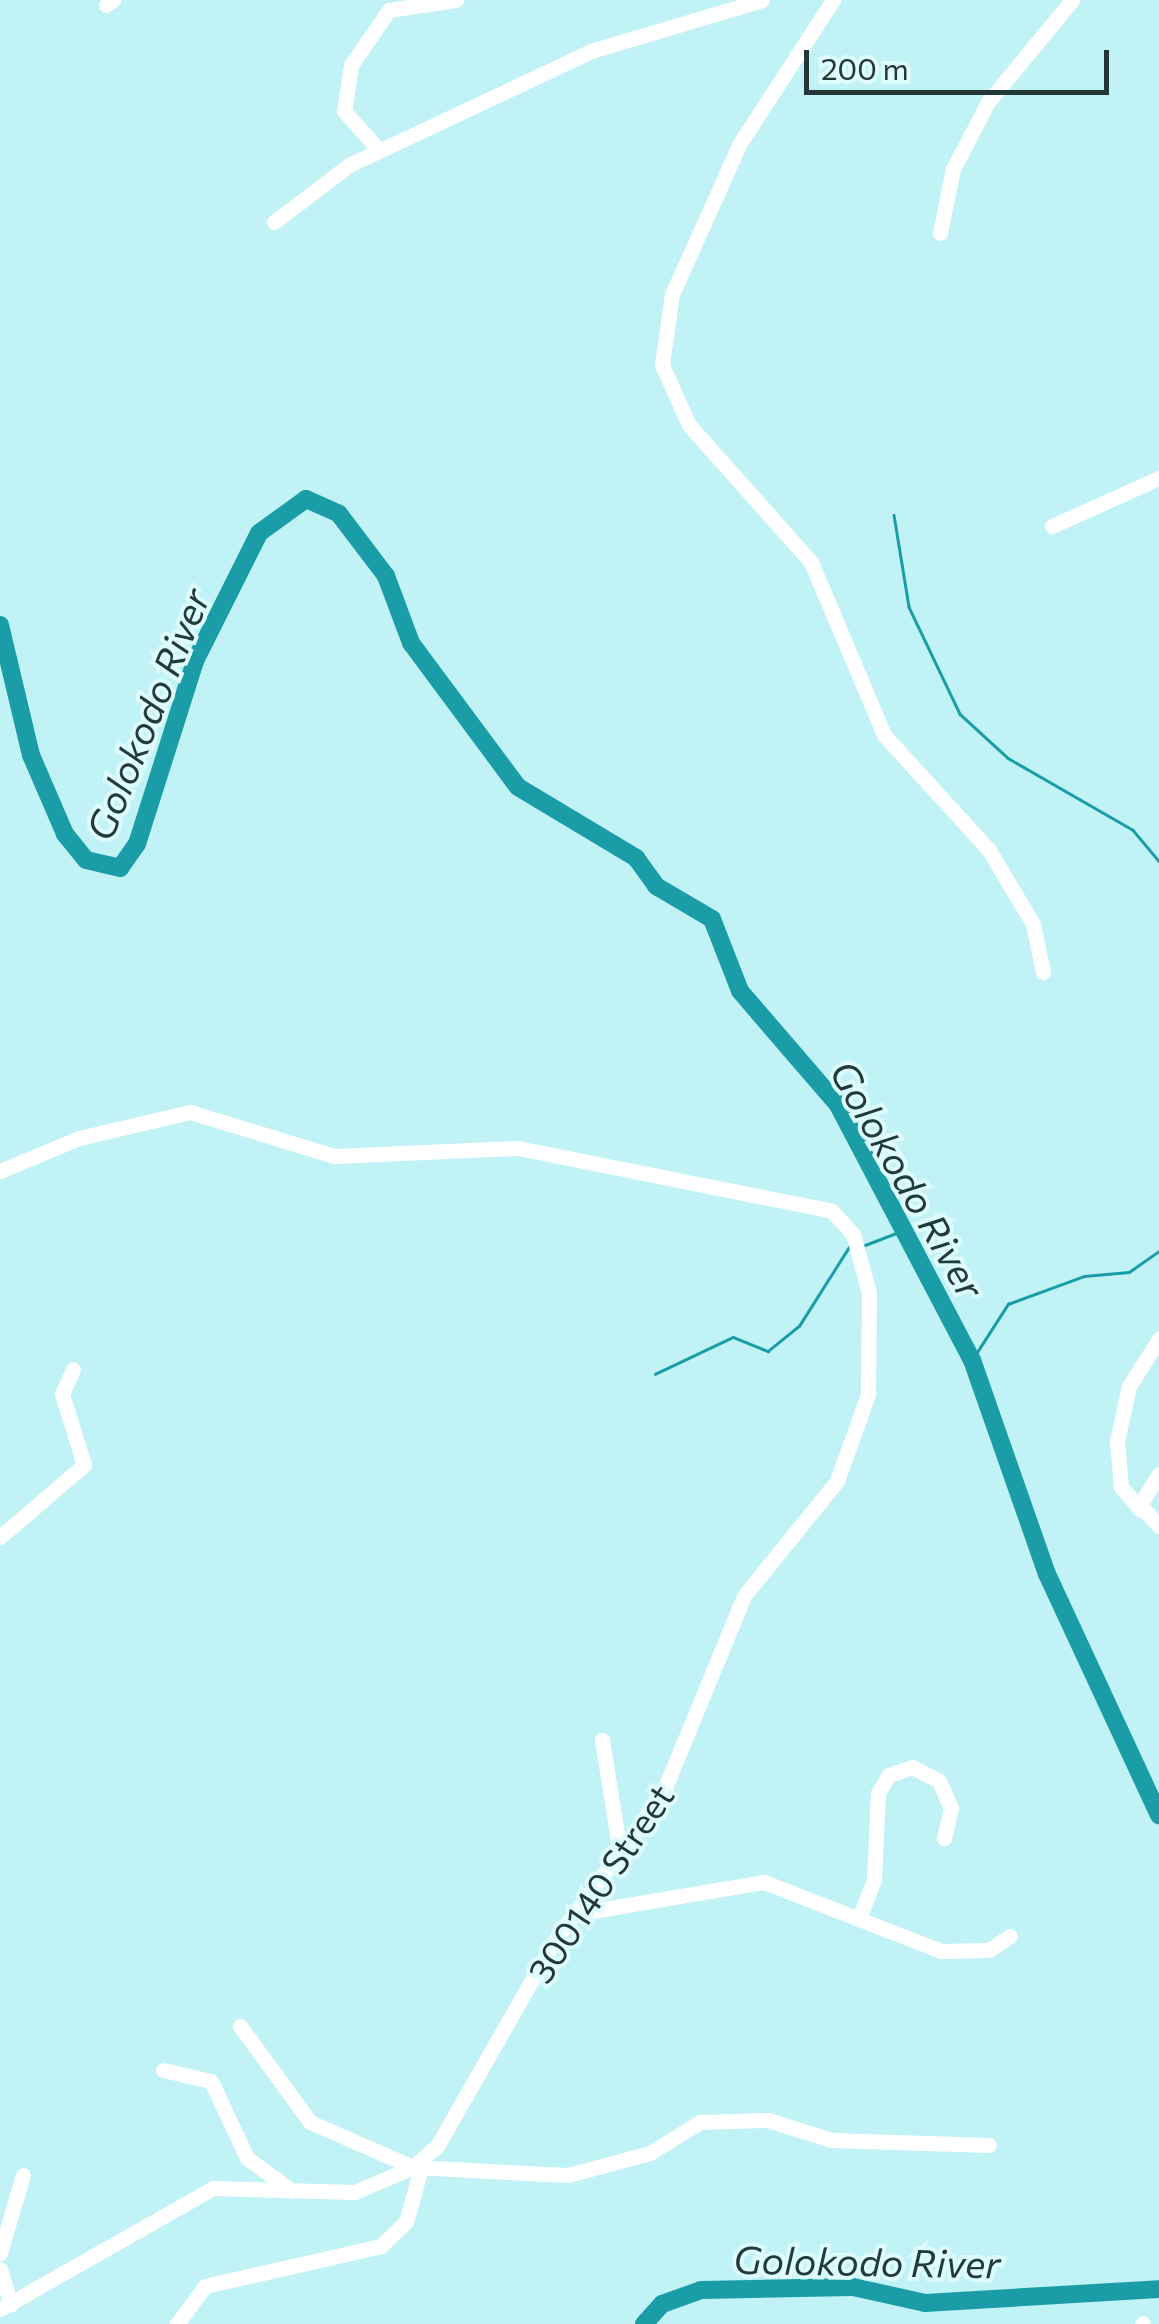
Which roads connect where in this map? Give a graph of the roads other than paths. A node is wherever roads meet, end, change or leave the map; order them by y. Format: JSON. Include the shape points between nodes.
{"nodes":[{"id":1,"x":456,"y":0,"type":"edge"},
{"id":2,"x":762,"y":0,"type":"edge"},
{"id":3,"x":833,"y":0,"type":"edge"},
{"id":4,"x":1072,"y":0,"type":"edge"},
{"id":5,"x":378,"y":150,"type":"junction"},
{"id":6,"x":274,"y":222,"type":"dead end"},
{"id":7,"x":940,"y":234,"type":"dead end"},
{"id":8,"x":1159,"y":478,"type":"edge"},
{"id":9,"x":1052,"y":526,"type":"dead end"},
{"id":10,"x":1043,"y":972,"type":"dead end"},
{"id":11,"x":0,"y":1170,"type":"edge"},
{"id":12,"x":1159,"y":1339,"type":"edge"},
{"id":13,"x":73,"y":1370,"type":"dead end"},
{"id":14,"x":1159,"y":1474,"type":"edge"},
{"id":15,"x":1141,"y":1510,"type":"junction"},
{"id":16,"x":1159,"y":1526,"type":"edge"},
{"id":17,"x":0,"y":1536,"type":"edge"},
{"id":18,"x":602,"y":1740,"type":"dead end"},
{"id":19,"x":944,"y":1838,"type":"dead end"},
{"id":20,"x":622,"y":1859,"type":"junction"},
{"id":21,"x":580,"y":1912,"type":"junction"},
{"id":22,"x":859,"y":1918,"type":"junction"},
{"id":23,"x":1010,"y":1936,"type":"dead end"},
{"id":24,"x":240,"y":2026,"type":"dead end"},
{"id":25,"x":163,"y":2070,"type":"dead end"},
{"id":26,"x":989,"y":2145,"type":"dead end"},
{"id":27,"x":417,"y":2167,"type":"junction"},
{"id":28,"x":22,"y":2175,"type":"dead end"},
{"id":29,"x":295,"y":2194,"type":"junction"},
{"id":30,"x":0,"y":2253,"type":"edge"},
{"id":31,"x":0,"y":2268,"type":"edge"},
{"id":32,"x":5,"y":2306,"type":"edge"},
{"id":33,"x":176,"y":2324,"type":"edge"}],
"edges":[{"from":1,"to":5,"type":"street","via":[[389,10],[351,65],[344,111]]},
{"from":2,"to":5,"type":"street","via":[[590,51]]},
{"from":3,"to":10,"type":"street","via":[[740,143],[672,294],[662,365],[689,426],[811,562],[884,736],[988,850],[1033,924]]},
{"from":4,"to":7,"type":"street","via":[[988,102],[953,169]]},
{"from":5,"to":6,"type":"street"},
{"from":8,"to":9,"type":"street"},
{"from":11,"to":20,"type":"street","name":"300140 Street","via":[[79,1138],[190,1112],[334,1156],[518,1148],[838,1214],[853,1234],[869,1294],[854,1446],[739,1604],[689,1744]]},
{"from":12,"to":15,"type":"street","via":[[1130,1386],[1117,1442],[1122,1486]]},
{"from":13,"to":17,"type":"street","via":[[62,1394],[84,1465]]},
{"from":14,"to":15,"type":"street"},
{"from":15,"to":16,"type":"street"},
{"from":18,"to":20,"type":"street"},
{"from":19,"to":22,"type":"street","via":[[951,1808],[939,1781],[912,1767],[889,1775],[878,1793],[874,1880]]},
{"from":20,"to":21,"type":"street","name":"300140 Street"},
{"from":21,"to":22,"type":"street","via":[[764,1882]]},
{"from":21,"to":27,"type":"street","name":"300140 Street","via":[[531,1979],[461,2118]]},
{"from":22,"to":23,"type":"street","via":[[941,1952],[990,1950]]},
{"from":24,"to":27,"type":"street","via":[[310,2122],[346,2145],[401,2155]]},
{"from":25,"to":29,"type":"street","via":[[211,2081],[247,2158]]},
{"from":26,"to":27,"type":"street","via":[[832,2140],[768,2120],[700,2122],[650,2153],[568,2174]]},
{"from":27,"to":29,"type":"street","name":"300140 Street","via":[[354,2192]]},
{"from":27,"to":33,"type":"street","via":[[406,2222],[381,2246],[205,2286]]},
{"from":28,"to":30,"type":"street"},
{"from":29,"to":32,"type":"street","name":"300140 Street","via":[[213,2188]]},
{"from":31,"to":32,"type":"street"}]}
